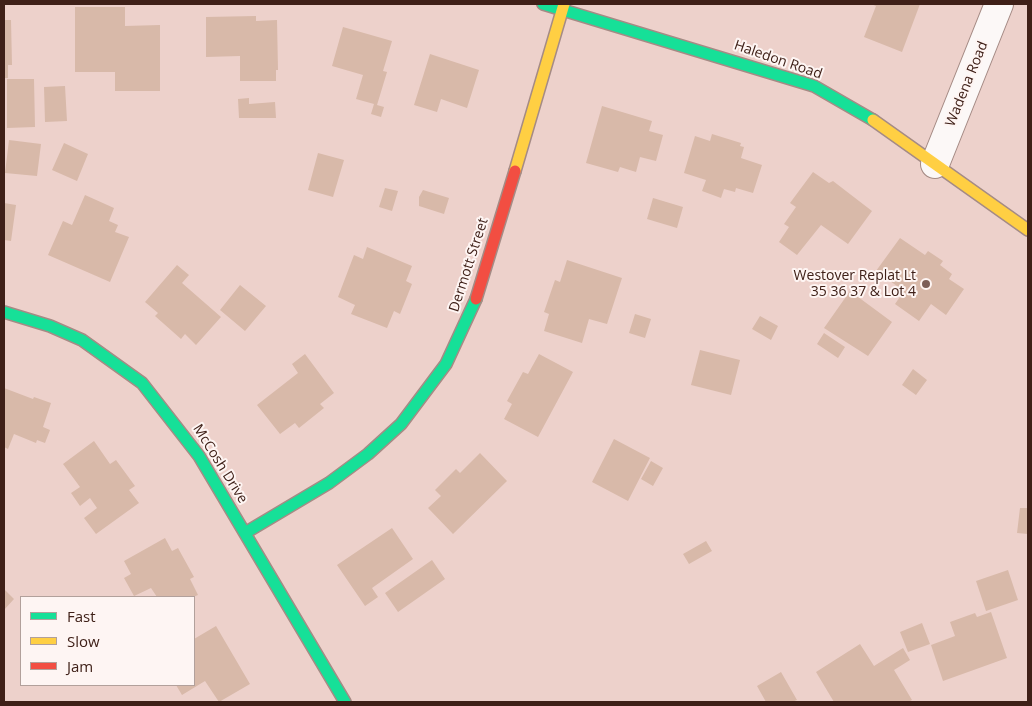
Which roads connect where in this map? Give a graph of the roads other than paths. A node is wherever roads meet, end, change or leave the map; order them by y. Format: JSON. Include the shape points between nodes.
{"nodes":[{"id":1,"x":543,"y":4,"type":"edge"},
{"id":2,"x":999,"y":4,"type":"edge"},
{"id":3,"x":563,"y":7,"type":"edge"},
{"id":4,"x":935,"y":164,"type":"junction"},
{"id":5,"x":1028,"y":230,"type":"edge"},
{"id":6,"x":4,"y":312,"type":"edge"},
{"id":7,"x":245,"y":532,"type":"junction"},
{"id":8,"x":345,"y":702,"type":"edge"}],
"edges":[{"from":1,"to":3,"type":"street","name":"Haledon Road"},
{"from":2,"to":4,"type":"street","name":"Wadena Road"},
{"from":3,"to":4,"type":"street","name":"Haledon Road","via":[[814,86],[862,112]]},
{"from":3,"to":7,"type":"street","name":"Dermott Street","via":[[479,292],[446,364],[401,424],[368,454],[329,483]]},
{"from":4,"to":5,"type":"street","name":"Haledon Road"},
{"from":6,"to":7,"type":"street","name":"McCosh Drive","via":[[82,340],[142,384],[199,456]]},
{"from":7,"to":8,"type":"street","name":"McCosh Drive"}]}
